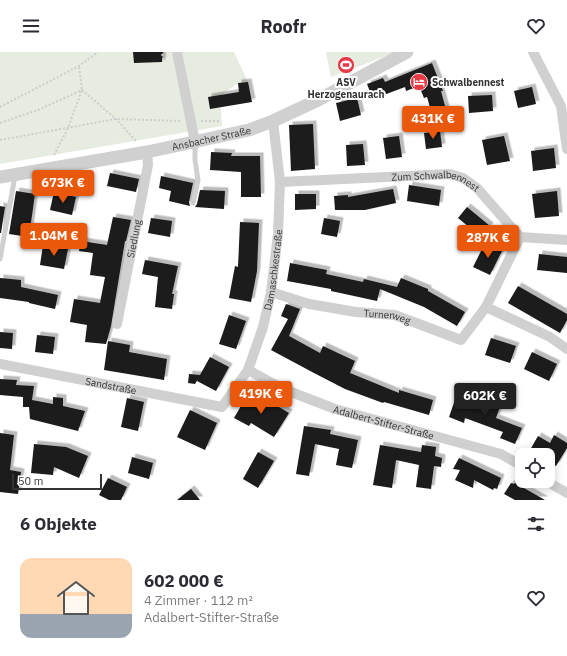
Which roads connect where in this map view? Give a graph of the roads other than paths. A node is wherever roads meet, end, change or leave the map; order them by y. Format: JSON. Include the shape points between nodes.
{"nodes":[{"id":1,"x":177,"y":52,"type":"edge"},
{"id":2,"x":407,"y":52,"type":"edge"},
{"id":3,"x":533,"y":52,"type":"edge"},
{"id":4,"x":564,"y":106,"type":"edge"},
{"id":5,"x":274,"y":121,"type":"junction"},
{"id":6,"x":195,"y":142,"type":"junction"},
{"id":7,"x":567,"y":149,"type":"edge"},
{"id":8,"x":147,"y":152,"type":"junction"},
{"id":9,"x":15,"y":175,"type":"junction"},
{"id":10,"x":0,"y":177,"type":"edge"},
{"id":11,"x":280,"y":182,"type":"junction"},
{"id":12,"x":193,"y":202,"type":"dead end"},
{"id":13,"x":520,"y":237,"type":"junction"},
{"id":14,"x":567,"y":240,"type":"edge"},
{"id":15,"x":0,"y":259,"type":"edge"},
{"id":16,"x":271,"y":292,"type":"junction"},
{"id":17,"x":486,"y":307,"type":"junction"},
{"id":18,"x":117,"y":324,"type":"dead end"},
{"id":19,"x":567,"y":349,"type":"edge"},
{"id":20,"x":0,"y":364,"type":"edge"},
{"id":21,"x":248,"y":370,"type":"junction"},
{"id":22,"x":222,"y":407,"type":"joint"},
{"id":23,"x":515,"y":462,"type":"edge"},
{"id":24,"x":555,"y":486,"type":"edge"},
{"id":25,"x":567,"y":493,"type":"edge"}],
"edges":[{"from":1,"to":6,"type":"street"},
{"from":2,"to":5,"type":"street","name":"Ansbacher Straße"},
{"from":3,"to":4,"type":"street"},
{"from":4,"to":7,"type":"street"},
{"from":5,"to":6,"type":"street","name":"Ansbacher Straße","via":[[249,130]]},
{"from":5,"to":11,"type":"street","name":"Damaschkestraße"},
{"from":6,"to":8,"type":"street","name":"Ansbacher Straße"},
{"from":6,"to":12,"type":"lane","via":[[198,180]]},
{"from":8,"to":9,"type":"street","name":"Ansbacher Straße"},
{"from":8,"to":18,"type":"street","name":"Siedlung","via":[[148,165]]},
{"from":9,"to":10,"type":"street","name":"Ansbacher Straße"},
{"from":9,"to":15,"type":"lane"},
{"from":11,"to":13,"type":"street","name":"Zum Schwalbennest","via":[[450,174],[463,178],[477,188]]},
{"from":11,"to":16,"type":"street","name":"Damaschkestraße","via":[[278,234]]},
{"from":13,"to":14,"type":"street"},
{"from":13,"to":17,"type":"street","name":"Turnerweg"},
{"from":16,"to":17,"type":"street","name":"Turnerweg","via":[[309,304],[395,315],[461,340]]},
{"from":16,"to":21,"type":"street","name":"Damaschkestraße","via":[[263,327]]},
{"from":17,"to":19,"type":"street","via":[[550,337]]},
{"from":20,"to":22,"type":"street","name":"Sandstraße"},
{"from":21,"to":22,"type":"street","name":"Damaschkestraße"},
{"from":21,"to":23,"type":"street","name":"Adalbert-Stifter-Straße","via":[[281,388],[335,409],[501,454]]},
{"from":24,"to":25,"type":"street"}]}
